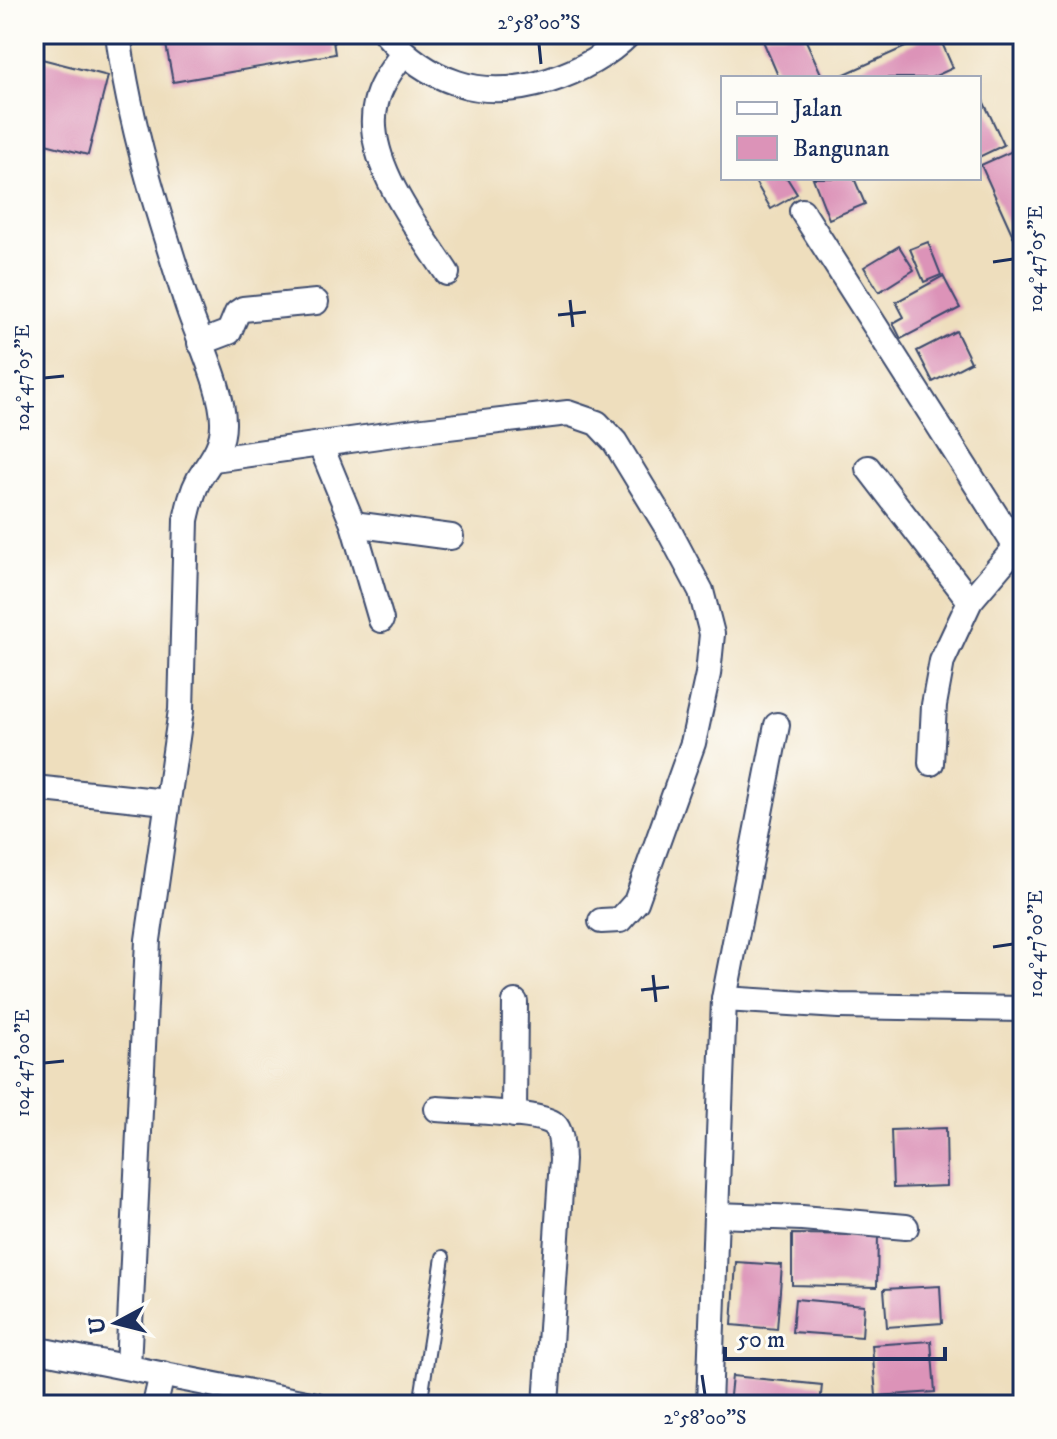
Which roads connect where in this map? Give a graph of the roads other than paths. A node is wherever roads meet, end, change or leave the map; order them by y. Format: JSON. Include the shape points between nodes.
{"nodes":[{"id":1,"x":118,"y":34,"type":"edge"},
{"id":2,"x":386,"y":34,"type":"edge"},
{"id":3,"x":629,"y":34,"type":"edge"},
{"id":4,"x":403,"y":53,"type":"junction"},
{"id":5,"x":802,"y":211,"type":"dead end"},
{"id":6,"x":447,"y":273,"type":"dead end"},
{"id":7,"x":316,"y":302,"type":"dead end"},
{"id":8,"x":200,"y":343,"type":"junction"},
{"id":9,"x":320,"y":444,"type":"junction"},
{"id":10,"x":214,"y":459,"type":"junction"},
{"id":11,"x":868,"y":468,"type":"dead end"},
{"id":12,"x":353,"y":524,"type":"junction"},
{"id":13,"x":451,"y":537,"type":"dead end"},
{"id":14,"x":1019,"y":545,"type":"edge"},
{"id":15,"x":970,"y":601,"type":"junction"},
{"id":16,"x":381,"y":620,"type":"dead end"},
{"id":17,"x":777,"y":725,"type":"dead end"},
{"id":18,"x":931,"y":763,"type":"dead end"},
{"id":19,"x":34,"y":788,"type":"edge"},
{"id":20,"x":166,"y":802,"type":"junction"},
{"id":21,"x":601,"y":921,"type":"dead end"},
{"id":22,"x":724,"y":999,"type":"junction"},
{"id":23,"x":515,"y":1002,"type":"dead end"},
{"id":24,"x":1023,"y":1009,"type":"edge"},
{"id":25,"x":437,"y":1109,"type":"dead end"},
{"id":26,"x":514,"y":1115,"type":"junction"},
{"id":27,"x":716,"y":1215,"type":"junction"},
{"id":28,"x":906,"y":1227,"type":"dead end"},
{"id":29,"x":443,"y":1257,"type":"dead end"},
{"id":30,"x":34,"y":1349,"type":"edge"},
{"id":31,"x":128,"y":1367,"type":"junction"},
{"id":32,"x":162,"y":1374,"type":"junction"},
{"id":33,"x":155,"y":1405,"type":"edge"},
{"id":34,"x":316,"y":1405,"type":"edge"},
{"id":35,"x":420,"y":1405,"type":"edge"},
{"id":36,"x":546,"y":1405,"type":"edge"},
{"id":37,"x":709,"y":1405,"type":"edge"}],
"edges":[{"from":1,"to":8,"type":"street","via":[[139,146]]},
{"from":2,"to":4,"type":"street"},
{"from":3,"to":4,"type":"street","via":[[612,51],[563,77],[503,90],[458,84]]},
{"from":4,"to":6,"type":"street","via":[[376,101],[375,138],[405,209]]},
{"from":5,"to":14,"type":"street"},
{"from":7,"to":8,"type":"street","via":[[243,309],[229,332]]},
{"from":8,"to":10,"type":"street","via":[[223,412]]},
{"from":9,"to":10,"type":"street"},
{"from":9,"to":12,"type":"street"},
{"from":9,"to":21,"type":"street","via":[[568,413],[597,423],[636,475],[701,591],[712,634],[693,743],[636,902],[620,920]]},
{"from":10,"to":20,"type":"street","via":[[195,488],[186,520],[181,710]]},
{"from":11,"to":15,"type":"street"},
{"from":12,"to":13,"type":"street"},
{"from":12,"to":16,"type":"street"},
{"from":14,"to":15,"type":"street"},
{"from":15,"to":18,"type":"street","via":[[938,674]]},
{"from":17,"to":22,"type":"street"},
{"from":19,"to":20,"type":"street"},
{"from":20,"to":31,"type":"street","via":[[148,940]]},
{"from":22,"to":24,"type":"street"},
{"from":22,"to":27,"type":"street"},
{"from":23,"to":26,"type":"street"},
{"from":25,"to":26,"type":"street"},
{"from":26,"to":36,"type":"street","via":[[546,1119],[560,1138]]},
{"from":27,"to":28,"type":"street"},
{"from":27,"to":37,"type":"street"},
{"from":29,"to":35,"type":"lane"},
{"from":30,"to":31,"type":"street"},
{"from":31,"to":32,"type":"street"},
{"from":32,"to":33,"type":"street"},
{"from":32,"to":34,"type":"street"}]}
